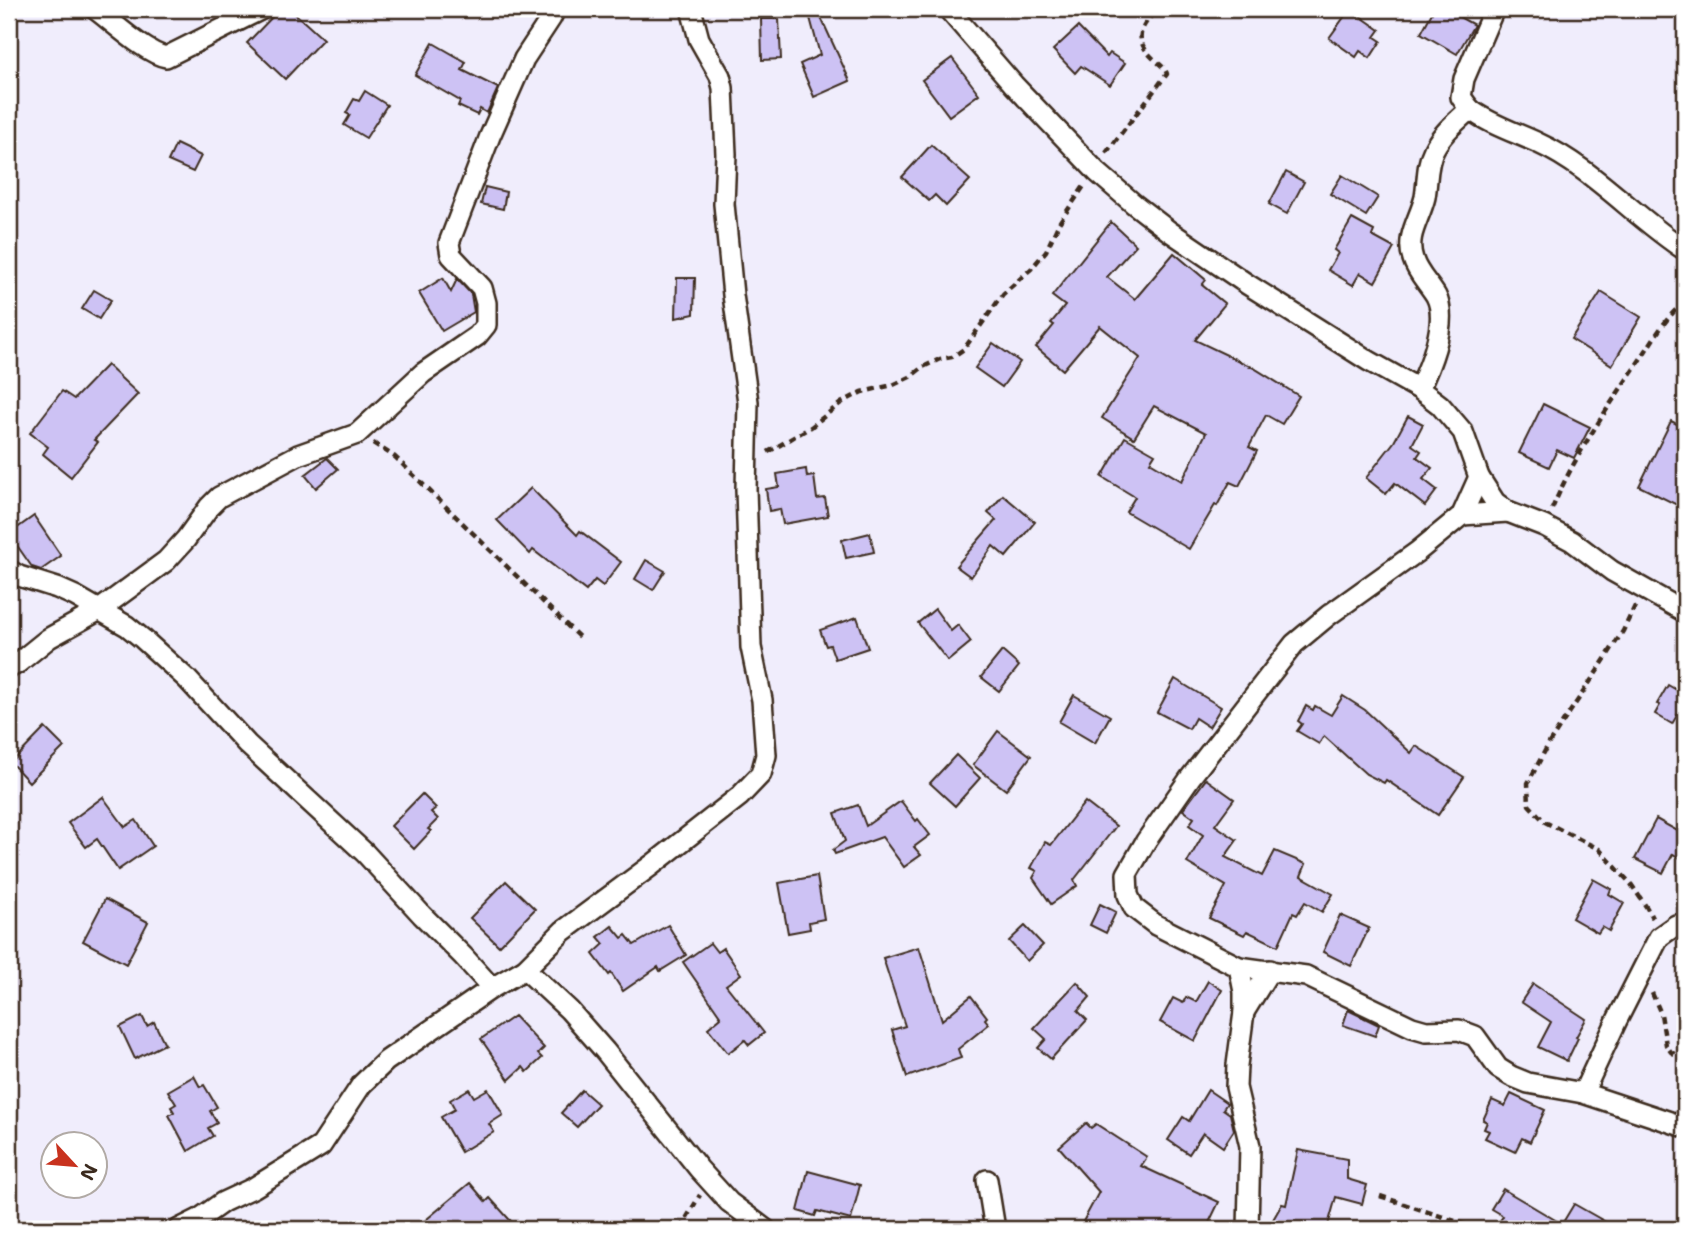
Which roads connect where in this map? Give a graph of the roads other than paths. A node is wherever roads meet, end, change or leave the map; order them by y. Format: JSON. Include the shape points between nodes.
{"nodes":[{"id":1,"x":95,"y":9,"type":"edge"},
{"id":2,"x":262,"y":9,"type":"edge"},
{"id":3,"x":555,"y":9,"type":"edge"},
{"id":4,"x":691,"y":9,"type":"edge"},
{"id":5,"x":948,"y":9,"type":"edge"},
{"id":6,"x":1494,"y":9,"type":"edge"},
{"id":7,"x":1470,"y":109,"type":"junction"},
{"id":8,"x":1685,"y":250,"type":"edge"},
{"id":9,"x":1419,"y":389,"type":"junction"},
{"id":10,"x":1479,"y":477,"type":"junction"},
{"id":11,"x":1508,"y":512,"type":"junction"},
{"id":12,"x":1462,"y":515,"type":"junction"},
{"id":13,"x":9,"y":570,"type":"edge"},
{"id":14,"x":98,"y":611,"type":"junction"},
{"id":15,"x":1685,"y":612,"type":"edge"},
{"id":16,"x":9,"y":668,"type":"edge"},
{"id":17,"x":1676,"y":925,"type":"dead end"},
{"id":18,"x":1239,"y":967,"type":"junction"},
{"id":19,"x":525,"y":969,"type":"junction"},
{"id":20,"x":1270,"y":970,"type":"junction"},
{"id":21,"x":492,"y":988,"type":"junction"},
{"id":22,"x":1244,"y":1012,"type":"junction"},
{"id":23,"x":1583,"y":1093,"type":"junction"},
{"id":24,"x":1685,"y":1127,"type":"edge"},
{"id":25,"x":986,"y":1180,"type":"dead end"},
{"id":26,"x":200,"y":1224,"type":"edge"},
{"id":27,"x":179,"y":1229,"type":"edge"},
{"id":28,"x":765,"y":1229,"type":"edge"},
{"id":29,"x":995,"y":1229,"type":"edge"},
{"id":30,"x":1248,"y":1229,"type":"edge"}],
"edges":[{"from":1,"to":2,"type":"street","via":[[149,50],[166,57]]},
{"from":3,"to":14,"type":"street","via":[[524,59],[449,243],[451,254],[482,288],[486,325],[357,434],[298,455],[219,497],[166,561]]},
{"from":4,"to":19,"type":"street","via":[[699,39],[723,88],[724,204],[748,402],[751,647],[762,699],[766,755],[761,774],[740,796],[562,930]]},
{"from":5,"to":9,"type":"street","via":[[1013,85],[1133,204],[1208,258]]},
{"from":6,"to":7,"type":"street","via":[[1464,79],[1461,97]]},
{"from":7,"to":8,"type":"street","via":[[1563,156]]},
{"from":7,"to":9,"type":"street","via":[[1434,148],[1427,166],[1425,198],[1410,235],[1413,259],[1437,299],[1440,325]]},
{"from":9,"to":10,"type":"street","via":[[1463,432]]},
{"from":10,"to":11,"type":"street","via":[[1495,502]]},
{"from":10,"to":12,"type":"street"},
{"from":11,"to":12,"type":"street"},
{"from":11,"to":15,"type":"street","via":[[1572,541]]},
{"from":12,"to":18,"type":"street","via":[[1294,644],[1190,778],[1128,874],[1128,895],[1134,908],[1156,925]]},
{"from":13,"to":14,"type":"street","via":[[75,596]]},
{"from":14,"to":16,"type":"street","via":[[49,638]]},
{"from":14,"to":21,"type":"street","via":[[127,626],[187,679],[247,744],[365,853]]},
{"from":17,"to":23,"type":"street","via":[[1659,937]]},
{"from":18,"to":20,"type":"street"},
{"from":18,"to":22,"type":"street"},
{"from":19,"to":21,"type":"street"},
{"from":19,"to":28,"type":"street","via":[[578,1020],[729,1202]]},
{"from":20,"to":22,"type":"street"},
{"from":20,"to":23,"type":"street","via":[[1306,976],[1412,1027],[1475,1035],[1498,1068],[1511,1076]]},
{"from":21,"to":26,"type":"street","via":[[386,1061],[362,1084],[321,1146],[223,1202]]},
{"from":22,"to":30,"type":"street","via":[[1236,1087],[1250,1146]]},
{"from":23,"to":24,"type":"street"},
{"from":25,"to":29,"type":"street"},
{"from":26,"to":27,"type":"street"}]}
